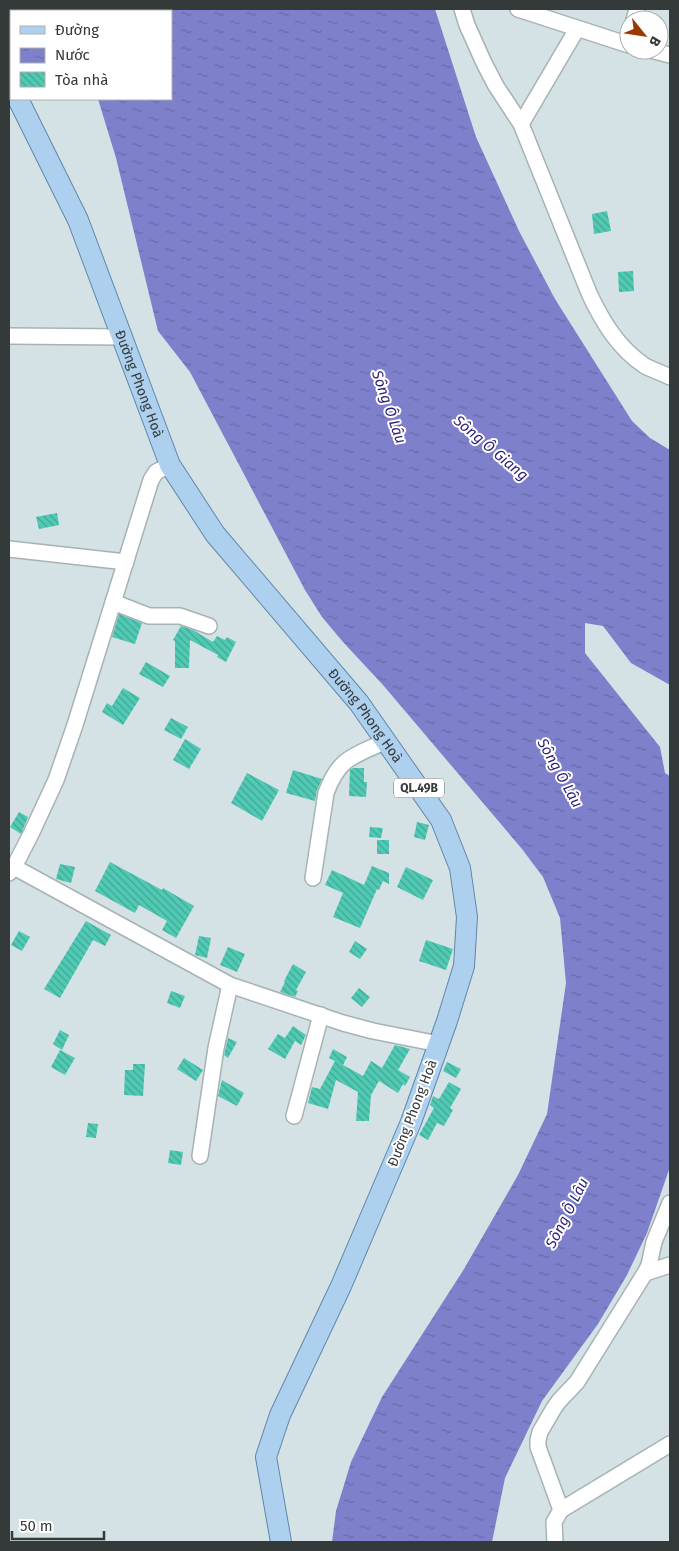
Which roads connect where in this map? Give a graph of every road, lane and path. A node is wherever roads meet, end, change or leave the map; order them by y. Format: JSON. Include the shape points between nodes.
{"nodes":[{"id":1,"x":462,"y":9,"type":"edge"},
{"id":2,"x":518,"y":9,"type":"edge"},
{"id":3,"x":577,"y":29,"type":"junction"},
{"id":4,"x":619,"y":42,"type":"edge"},
{"id":5,"x":18,"y":100,"type":"edge"},
{"id":6,"x":521,"y":124,"type":"junction"},
{"id":7,"x":9,"y":336,"type":"edge"},
{"id":8,"x":122,"y":338,"type":"junction"},
{"id":9,"x":670,"y":377,"type":"edge"},
{"id":10,"x":170,"y":465,"type":"junction"},
{"id":11,"x":9,"y":549,"type":"edge"},
{"id":12,"x":126,"y":562,"type":"junction"},
{"id":13,"x":113,"y":602,"type":"junction"},
{"id":14,"x":209,"y":626,"type":"dead end"},
{"id":15,"x":386,"y":742,"type":"junction"},
{"id":16,"x":11,"y":870,"type":"edge"},
{"id":17,"x":313,"y":878,"type":"dead end"},
{"id":18,"x":230,"y":985,"type":"junction"},
{"id":19,"x":321,"y":1015,"type":"junction"},
{"id":20,"x":439,"y":1044,"type":"junction"},
{"id":21,"x":294,"y":1116,"type":"dead end"},
{"id":22,"x":200,"y":1156,"type":"dead end"},
{"id":23,"x":670,"y":1203,"type":"edge"},
{"id":24,"x":670,"y":1265,"type":"edge"},
{"id":25,"x":645,"y":1273,"type":"junction"},
{"id":26,"x":670,"y":1444,"type":"edge"},
{"id":27,"x":561,"y":1510,"type":"junction"},
{"id":28,"x":281,"y":1542,"type":"edge"},
{"id":29,"x":555,"y":1542,"type":"edge"}],
"edges":[{"from":1,"to":6,"type":"street","via":[[484,63]]},
{"from":2,"to":3,"type":"street"},
{"from":3,"to":4,"type":"street"},
{"from":3,"to":6,"type":"street"},
{"from":5,"to":8,"type":"main road","name":"Đường Phong Hoà","number":"QL.49B","via":[[78,220]]},
{"from":6,"to":9,"type":"street","via":[[599,314],[629,354]]},
{"from":7,"to":8,"type":"street"},
{"from":8,"to":10,"type":"main road","name":"Đường Phong Hoà","number":"QL.49B"},
{"from":10,"to":12,"type":"street","via":[[156,472],[151,480]]},
{"from":10,"to":15,"type":"main road","name":"Đường Phong Hoà","number":"QL.49B","via":[[215,534],[359,703]]},
{"from":11,"to":12,"type":"street"},
{"from":12,"to":13,"type":"street"},
{"from":13,"to":14,"type":"street","via":[[149,616],[180,616]]},
{"from":13,"to":16,"type":"street","via":[[56,780]]},
{"from":15,"to":17,"type":"street","via":[[345,761],[330,781]]},
{"from":15,"to":20,"type":"main road","name":"Đường Phong Hoà","number":"QL.49B","via":[[441,820],[460,868],[467,917],[464,966]]},
{"from":16,"to":18,"type":"street"},
{"from":18,"to":19,"type":"street"},
{"from":18,"to":22,"type":"street","via":[[216,1048]]},
{"from":19,"to":20,"type":"street","via":[[373,1031]]},
{"from":19,"to":21,"type":"street"},
{"from":20,"to":28,"type":"main road","name":"Đường Phong Hoà","number":"QL.49B","via":[[411,1122],[341,1286],[280,1415],[266,1457]]},
{"from":23,"to":25,"type":"street"},
{"from":24,"to":25,"type":"street"},
{"from":25,"to":27,"type":"street","via":[[577,1382],[559,1401],[540,1432],[538,1447]]},
{"from":26,"to":27,"type":"street"},
{"from":27,"to":29,"type":"street","via":[[554,1522]]}]}
